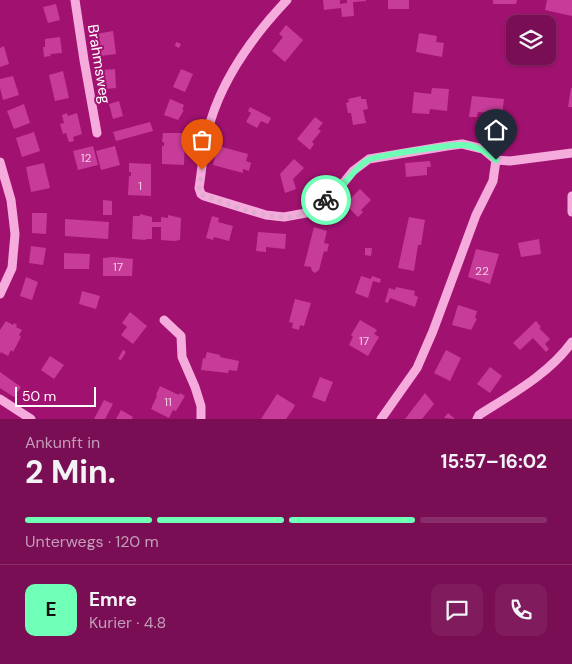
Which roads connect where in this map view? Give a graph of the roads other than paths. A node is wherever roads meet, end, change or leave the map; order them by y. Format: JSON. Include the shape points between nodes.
{"nodes":[{"id":1,"x":76,"y":0,"type":"edge"},
{"id":2,"x":287,"y":0,"type":"edge"},
{"id":3,"x":97,"y":133,"type":"dead end"},
{"id":4,"x":572,"y":153,"type":"edge"},
{"id":5,"x":496,"y":160,"type":"junction"},
{"id":6,"x":0,"y":162,"type":"edge"},
{"id":7,"x":572,"y":196,"type":"edge"},
{"id":8,"x":572,"y":212,"type":"edge"},
{"id":9,"x":0,"y":294,"type":"edge"},
{"id":10,"x":164,"y":320,"type":"dead end"},
{"id":11,"x":572,"y":342,"type":"edge"},
{"id":12,"x":0,"y":399,"type":"edge"},
{"id":13,"x":31,"y":419,"type":"edge"},
{"id":14,"x":201,"y":419,"type":"edge"},
{"id":15,"x":381,"y":419,"type":"edge"},
{"id":16,"x":477,"y":419,"type":"edge"}],
"edges":[{"from":1,"to":3,"type":"street","name":"Brahmsweg"},
{"from":2,"to":5,"type":"street","via":[[264,24],[224,84],[207,134],[199,188],[201,194],[266,215],[284,217],[306,214],[332,197],[369,159],[462,144],[483,149]]},
{"from":4,"to":5,"type":"street"},
{"from":5,"to":15,"type":"street","via":[[493,181],[476,215],[433,331],[416,368]]},
{"from":6,"to":9,"type":"street","via":[[11,200],[15,234],[12,268]]},
{"from":7,"to":8,"type":"street"},
{"from":10,"to":14,"type":"street","via":[[181,336],[182,356],[198,396]]},
{"from":11,"to":16,"type":"street","via":[[562,356],[530,382]]},
{"from":12,"to":13,"type":"street"}]}
